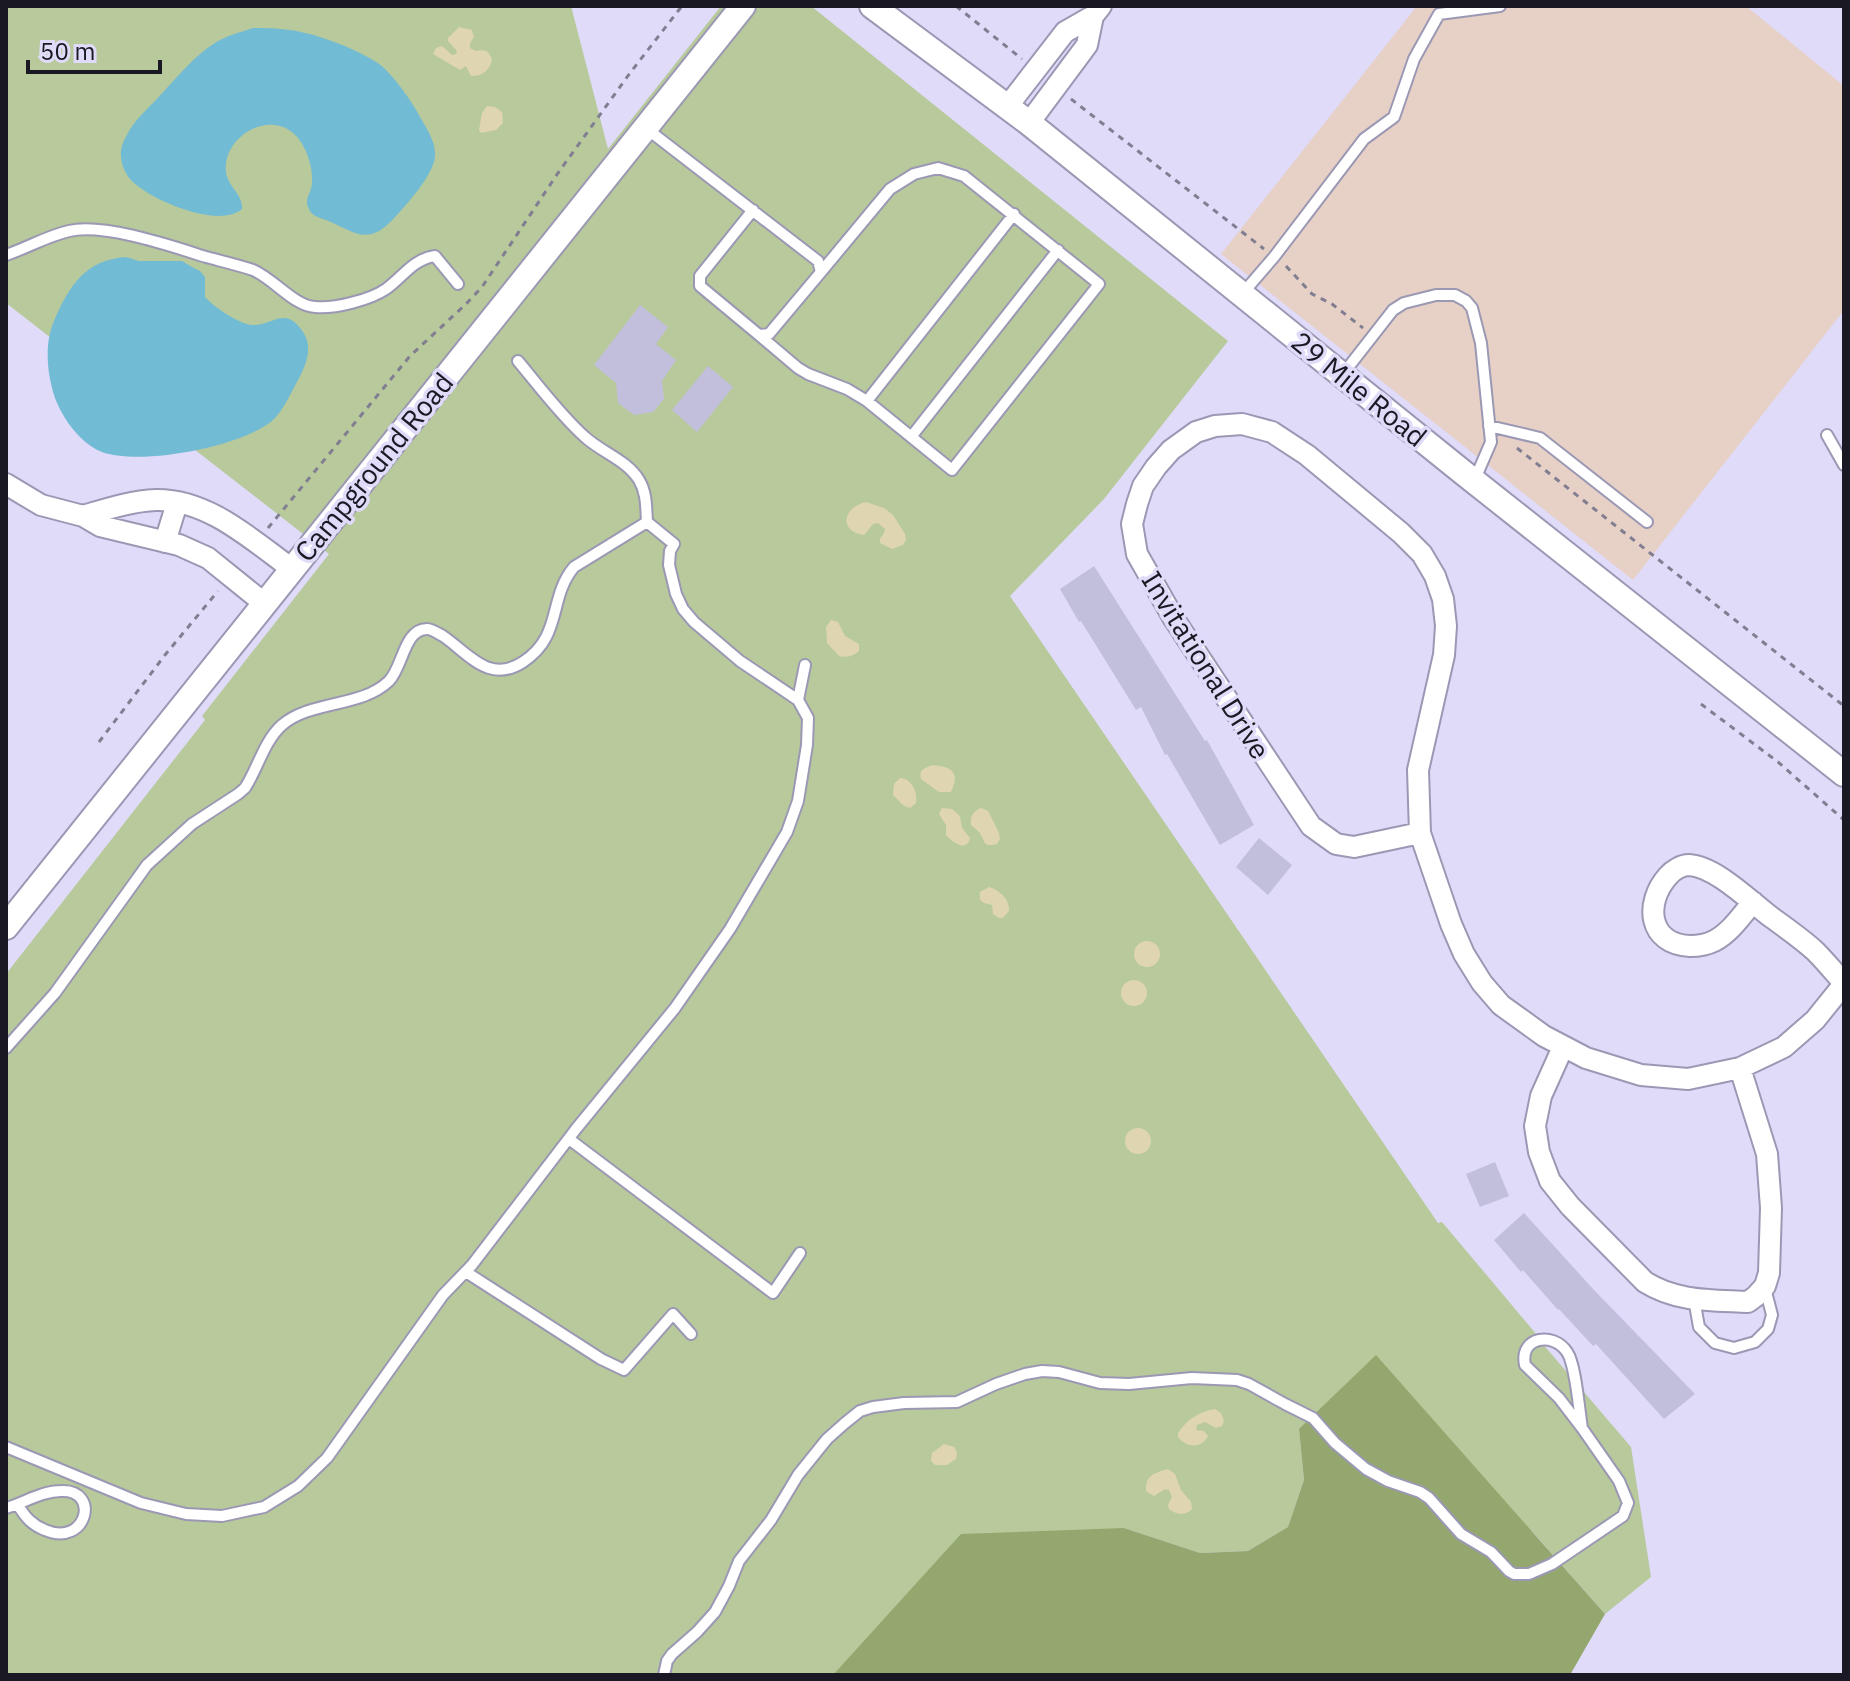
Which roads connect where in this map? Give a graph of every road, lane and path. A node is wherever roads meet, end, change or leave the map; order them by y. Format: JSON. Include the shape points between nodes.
{"nodes":[{"id":1,"x":682,"y":6,"type":"edge"},
{"id":2,"x":743,"y":6,"type":"edge"},
{"id":3,"x":872,"y":6,"type":"edge"},
{"id":4,"x":956,"y":6,"type":"edge"},
{"id":5,"x":1500,"y":6,"type":"edge"},
{"id":6,"x":1097,"y":11,"type":"edge"},
{"id":7,"x":1035,"y":71,"type":"junction"},
{"id":8,"x":1056,"y":86,"type":"junction"},
{"id":9,"x":1007,"y":107,"type":"junction"},
{"id":10,"x":1029,"y":123,"type":"junction"},
{"id":11,"x":645,"y":128,"type":"junction"},
{"id":12,"x":753,"y":210,"type":"junction"},
{"id":13,"x":1014,"y":214,"type":"junction"},
{"id":14,"x":1058,"y":250,"type":"junction"},
{"id":15,"x":6,"y":255,"type":"edge"},
{"id":16,"x":1274,"y":257,"type":"junction"},
{"id":17,"x":821,"y":272,"type":"junction"},
{"id":18,"x":458,"y":284,"type":"dead end"},
{"id":19,"x":1242,"y":294,"type":"junction"},
{"id":20,"x":759,"y":335,"type":"junction"},
{"id":21,"x":1373,"y":335,"type":"junction"},
{"id":22,"x":518,"y":361,"type":"dead end"},
{"id":23,"x":1343,"y":375,"type":"junction"},
{"id":24,"x":867,"y":401,"type":"junction"},
{"id":25,"x":1489,"y":426,"type":"junction"},
{"id":26,"x":1509,"y":430,"type":"junction"},
{"id":27,"x":1827,"y":435,"type":"dead end"},
{"id":28,"x":911,"y":437,"type":"junction"},
{"id":29,"x":1844,"y":465,"type":"edge"},
{"id":30,"x":1474,"y":481,"type":"junction"},
{"id":31,"x":6,"y":484,"type":"edge"},
{"id":32,"x":177,"y":503,"type":"junction"},
{"id":33,"x":83,"y":516,"type":"junction"},
{"id":34,"x":647,"y":522,"type":"junction"},
{"id":35,"x":1647,"y":522,"type":"dead end"},
{"id":36,"x":165,"y":542,"type":"junction"},
{"id":37,"x":256,"y":543,"type":"junction"},
{"id":38,"x":292,"y":569,"type":"junction"},
{"id":39,"x":230,"y":576,"type":"junction"},
{"id":40,"x":265,"y":604,"type":"junction"},
{"id":41,"x":805,"y":665,"type":"dead end"},
{"id":42,"x":798,"y":700,"type":"junction"},
{"id":43,"x":1701,"y":704,"type":"dead end"},
{"id":44,"x":1844,"y":706,"type":"edge"},
{"id":45,"x":99,"y":742,"type":"dead end"},
{"id":46,"x":1844,"y":774,"type":"edge"},
{"id":47,"x":1844,"y":820,"type":"edge"},
{"id":48,"x":1420,"y":833,"type":"junction"},
{"id":49,"x":1753,"y":902,"type":"junction"},
{"id":50,"x":6,"y":927,"type":"edge"},
{"id":51,"x":1844,"y":984,"type":"edge"},
{"id":52,"x":1563,"y":1047,"type":"junction"},
{"id":53,"x":6,"y":1048,"type":"edge"},
{"id":54,"x":1740,"y":1068,"type":"junction"},
{"id":55,"x":569,"y":1139,"type":"junction"},
{"id":56,"x":800,"y":1253,"type":"dead end"},
{"id":57,"x":466,"y":1272,"type":"junction"},
{"id":58,"x":1765,"y":1286,"type":"junction"},
{"id":59,"x":1694,"y":1299,"type":"junction"},
{"id":60,"x":691,"y":1334,"type":"dead end"},
{"id":61,"x":1582,"y":1428,"type":"junction"},
{"id":62,"x":6,"y":1447,"type":"edge"},
{"id":63,"x":18,"y":1505,"type":"junction"},
{"id":64,"x":6,"y":1508,"type":"edge"},
{"id":65,"x":664,"y":1675,"type":"edge"}],
"edges":[{"from":1,"to":37,"type":"path","via":[[576,148],[482,287],[410,356]]},
{"from":2,"to":11,"type":"street","name":"Campground Road"},
{"from":3,"to":9,"type":"street","name":"29 Mile Road"},
{"from":4,"to":7,"type":"path"},
{"from":5,"to":16,"type":"lane","via":[[1439,14],[1414,59],[1394,117],[1364,139]]},
{"from":6,"to":7,"type":"street","via":[[1065,32]]},
{"from":6,"to":8,"type":"street","via":[[1087,45]]},
{"from":7,"to":9,"type":"street"},
{"from":8,"to":10,"type":"street"},
{"from":8,"to":16,"type":"path"},
{"from":9,"to":10,"type":"street","name":"29 Mile Road"},
{"from":10,"to":19,"type":"street","name":"29 Mile Road"},
{"from":11,"to":12,"type":"lane"},
{"from":11,"to":38,"type":"street","name":"Campground Road"},
{"from":12,"to":17,"type":"lane","via":[[818,261]]},
{"from":12,"to":20,"type":"lane","via":[[700,276],[700,286]]},
{"from":13,"to":14,"type":"lane"},
{"from":13,"to":17,"type":"lane","via":[[964,176],[938,168],[914,174],[890,189]]},
{"from":13,"to":24,"type":"lane"},
{"from":14,"to":28,"type":"lane"},
{"from":14,"to":28,"type":"lane","via":[[1099,284],[952,470]]},
{"from":15,"to":18,"type":"lane","via":[[69,231],[124,235],[254,271],[310,307],[374,296],[417,262],[435,256]]},
{"from":16,"to":19,"type":"lane"},
{"from":16,"to":21,"type":"path","via":[[1312,294]]},
{"from":17,"to":20,"type":"lane","via":[[769,334]]},
{"from":19,"to":23,"type":"street","name":"29 Mile Road"},
{"from":20,"to":24,"type":"lane","via":[[798,368]]},
{"from":21,"to":23,"type":"lane"},
{"from":21,"to":25,"type":"lane","via":[[1404,303],[1436,295],[1466,301],[1481,343]]},
{"from":22,"to":34,"type":"lane","via":[[578,431],[638,477]]},
{"from":23,"to":30,"type":"street","name":"29 Mile Road"},
{"from":24,"to":28,"type":"lane"},
{"from":25,"to":26,"type":"lane"},
{"from":25,"to":30,"type":"lane","via":[[1491,442]]},
{"from":26,"to":35,"type":"lane","via":[[1540,438]]},
{"from":26,"to":44,"type":"path","via":[[1515,447]]},
{"from":27,"to":29,"type":"lane"},
{"from":30,"to":46,"type":"street","name":"29 Mile Road"},
{"from":31,"to":33,"type":"street","via":[[41,505]]},
{"from":32,"to":33,"type":"street","via":[[133,502]]},
{"from":32,"to":36,"type":"street"},
{"from":32,"to":37,"type":"street","via":[[194,505]]},
{"from":33,"to":36,"type":"street","via":[[100,526]]},
{"from":34,"to":42,"type":"lane","via":[[674,544],[669,565],[676,594],[689,616],[740,661]]},
{"from":34,"to":53,"type":"lane","via":[[574,567],[563,585],[552,628],[522,663],[502,671],[491,669],[427,629],[410,638],[396,672],[384,685],[283,724],[245,788],[192,824],[147,865],[55,993]]},
{"from":36,"to":39,"type":"street","via":[[208,558]]},
{"from":37,"to":38,"type":"street"},
{"from":38,"to":40,"type":"street","name":"Campground Road"},
{"from":39,"to":40,"type":"street"},
{"from":39,"to":45,"type":"path"},
{"from":40,"to":50,"type":"street","name":"Campground Road"},
{"from":41,"to":42,"type":"lane"},
{"from":42,"to":55,"type":"lane","via":[[808,718],[807,745],[787,832],[700,974]]},
{"from":43,"to":47,"type":"path"},
{"from":48,"to":48,"type":"street","name":"Invitational Drive","via":[[1418,770],[1446,626],[1435,576],[1401,533],[1272,432],[1242,424],[1196,432],[1171,450],[1143,486],[1132,524],[1137,554],[1311,826],[1336,844],[1354,847]]},
{"from":48,"to":52,"type":"street","name":"Invitational Drive","via":[[1451,924],[1482,983],[1501,1005]]},
{"from":49,"to":49,"type":"street","via":[[1721,877],[1688,865],[1660,885],[1652,905],[1662,937],[1676,945],[1699,946],[1716,940]]},
{"from":49,"to":51,"type":"street","via":[[1814,950]]},
{"from":51,"to":54,"type":"street","name":"Invitational Drive","via":[[1798,1036]]},
{"from":52,"to":54,"type":"street","name":"Invitational Drive","via":[[1641,1075],[1688,1079]]},
{"from":52,"to":59,"type":"street","via":[[1541,1096],[1535,1126],[1550,1181],[1645,1282],[1660,1292]]},
{"from":54,"to":58,"type":"street","via":[[1767,1154],[1771,1208]]},
{"from":55,"to":56,"type":"lane","via":[[773,1293]]},
{"from":55,"to":57,"type":"lane"},
{"from":57,"to":60,"type":"lane","via":[[624,1370],[673,1314]]},
{"from":57,"to":62,"type":"lane","via":[[443,1295],[327,1458],[298,1486],[264,1507],[222,1516],[186,1514],[141,1503]]},
{"from":58,"to":59,"type":"street","via":[[1748,1302]]},
{"from":58,"to":59,"type":"lane","via":[[1772,1315],[1768,1329],[1745,1346],[1715,1343],[1699,1327]]},
{"from":61,"to":61,"type":"lane","via":[[1525,1365],[1530,1344],[1554,1340],[1568,1352]]},
{"from":61,"to":65,"type":"lane","via":[[1619,1481],[1626,1511],[1552,1564],[1520,1575],[1461,1534],[1429,1498],[1366,1469],[1313,1418],[1237,1380],[1100,1383],[1042,1371],[1010,1378],[957,1402],[873,1407],[836,1431],[798,1475],[739,1561],[715,1612],[672,1654]]},
{"from":63,"to":63,"type":"lane","via":[[70,1491],[83,1502],[85,1517],[72,1531],[58,1534],[30,1522]]},
{"from":63,"to":64,"type":"lane"}]}
